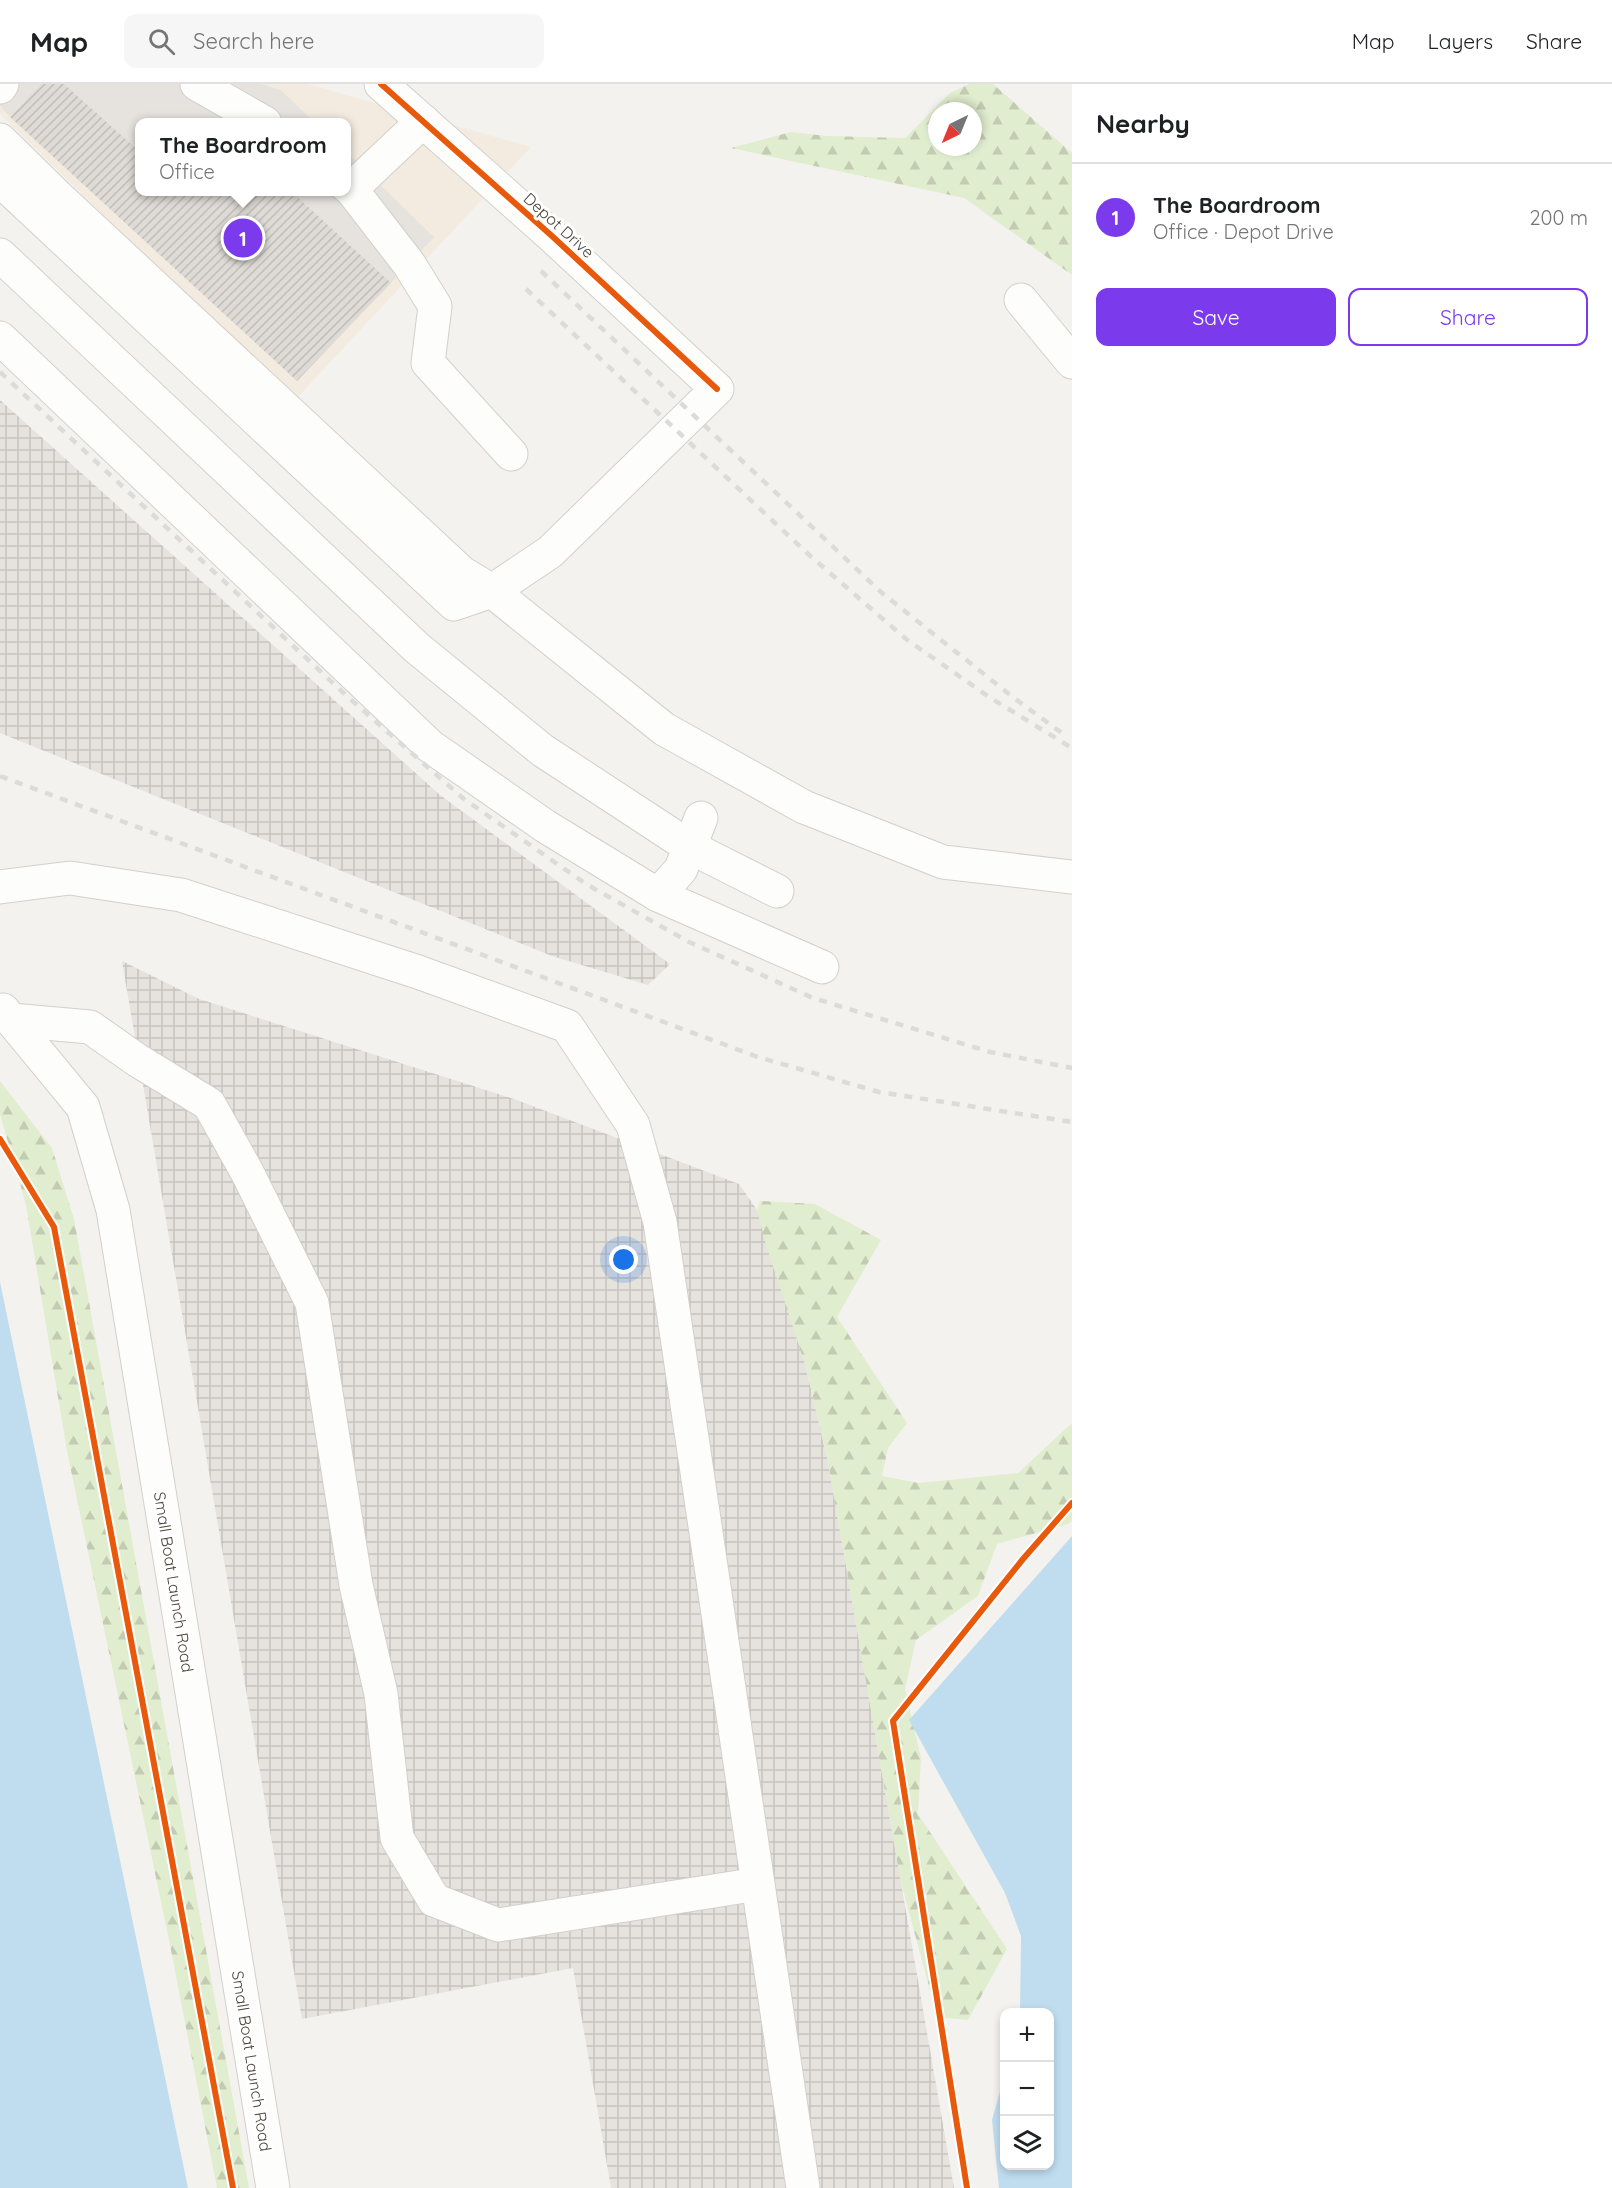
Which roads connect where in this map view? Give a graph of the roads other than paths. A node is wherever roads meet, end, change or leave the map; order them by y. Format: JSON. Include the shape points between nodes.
{"nodes":[{"id":1,"x":197,"y":84,"type":"edge"},
{"id":2,"x":381,"y":84,"type":"edge"},
{"id":3,"x":256,"y":118,"type":"edge"},
{"id":4,"x":423,"y":121,"type":"junction"},
{"id":5,"x":0,"y":140,"type":"edge"},
{"id":6,"x":0,"y":180,"type":"edge"},
{"id":7,"x":351,"y":185,"type":"edge"},
{"id":8,"x":351,"y":190,"type":"edge"},
{"id":9,"x":0,"y":255,"type":"edge"},
{"id":10,"x":1021,"y":300,"type":"dead end"},
{"id":11,"x":0,"y":338,"type":"edge"},
{"id":12,"x":1072,"y":362,"type":"edge"},
{"id":13,"x":511,"y":454,"type":"dead end"},
{"id":14,"x":492,"y":591,"type":"junction"},
{"id":15,"x":696,"y":833,"type":"junction"},
{"id":16,"x":1072,"y":878,"type":"edge"},
{"id":17,"x":0,"y":887,"type":"edge"},
{"id":18,"x":777,"y":891,"type":"dead end"},
{"id":19,"x":658,"y":895,"type":"junction"},
{"id":20,"x":822,"y":967,"type":"dead end"},
{"id":21,"x":5,"y":1013,"type":"edge"},
{"id":22,"x":758,"y":1884,"type":"junction"},
{"id":23,"x":273,"y":2188,"type":"edge"},
{"id":24,"x":804,"y":2188,"type":"edge"}],
"edges":[{"from":1,"to":3,"type":"street"},
{"from":2,"to":4,"type":"street","name":"Depot Drive"},
{"from":4,"to":7,"type":"street"},
{"from":4,"to":14,"type":"street","name":"Depot Drive","via":[[717,389],[550,552]]},
{"from":5,"to":14,"type":"street","via":[[462,573]]},
{"from":6,"to":14,"type":"street","via":[[454,604]]},
{"from":8,"to":13,"type":"street","via":[[409,264],[435,306],[428,363]]},
{"from":9,"to":15,"type":"street","via":[[417,648],[542,750]]},
{"from":10,"to":12,"type":"street"},
{"from":11,"to":19,"type":"street","via":[[430,746],[545,825]]},
{"from":14,"to":16,"type":"street","via":[[664,729],[804,807],[943,862]]},
{"from":15,"to":18,"type":"street"},
{"from":15,"to":19,"type":"street","via":[[681,868]]},
{"from":17,"to":22,"type":"street","via":[[70,878],[181,895],[418,972],[567,1026],[633,1125],[660,1222]]},
{"from":19,"to":20,"type":"street"},
{"from":21,"to":22,"type":"street","via":[[90,1027],[209,1104],[312,1303],[356,1585],[381,1694],[398,1838],[434,1900],[498,1925]]},
{"from":21,"to":23,"type":"street","name":"Small Boat Launch Road","via":[[83,1107],[113,1210]]},
{"from":22,"to":24,"type":"street"}]}
